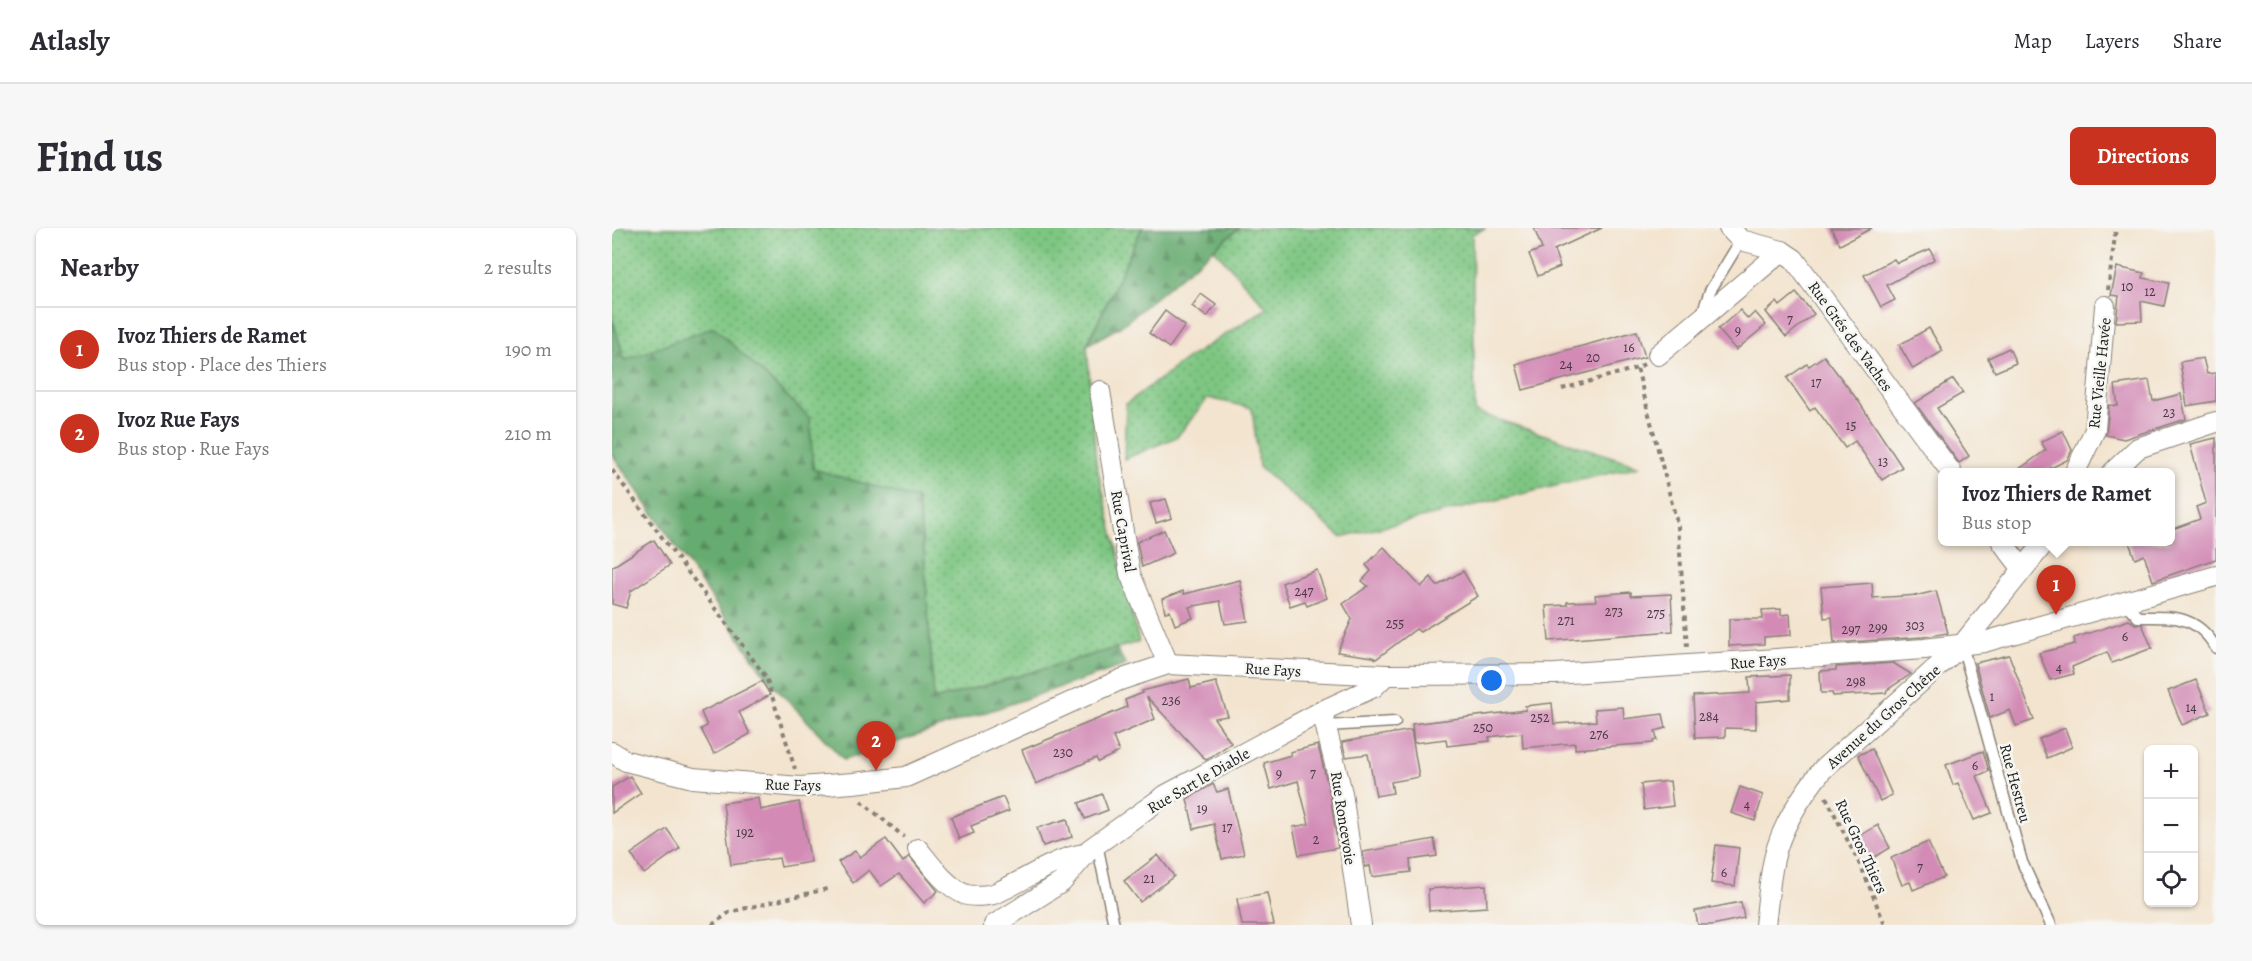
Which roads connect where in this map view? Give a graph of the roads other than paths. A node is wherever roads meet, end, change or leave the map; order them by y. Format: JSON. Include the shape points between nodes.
{"nodes":[{"id":1,"x":1735,"y":234,"type":"edge"},
{"id":2,"x":1782,"y":251,"type":"junction"},
{"id":3,"x":2105,"y":306,"type":"road end"},
{"id":4,"x":1700,"y":318,"type":"junction"},
{"id":5,"x":1658,"y":355,"type":"road end"},
{"id":6,"x":1100,"y":391,"type":"dead end"},
{"id":7,"x":2216,"y":422,"type":"edge"},
{"id":8,"x":1948,"y":468,"type":"edge"},
{"id":9,"x":2077,"y":468,"type":"edge"},
{"id":10,"x":2118,"y":468,"type":"edge"},
{"id":11,"x":2005,"y":546,"type":"edge"},
{"id":12,"x":2041,"y":546,"type":"edge"},
{"id":13,"x":2022,"y":568,"type":"junction"},
{"id":14,"x":2216,"y":576,"type":"edge"},
{"id":15,"x":2128,"y":601,"type":"junction"},
{"id":16,"x":1962,"y":645,"type":"junction"},
{"id":17,"x":2216,"y":648,"type":"edge"},
{"id":18,"x":1168,"y":664,"type":"junction"},
{"id":19,"x":1386,"y":675,"type":"junction"},
{"id":20,"x":1324,"y":718,"type":"junction"},
{"id":21,"x":1395,"y":722,"type":"dead end"},
{"id":22,"x":612,"y":752,"type":"edge"},
{"id":23,"x":918,"y":849,"type":"road end"},
{"id":24,"x":1091,"y":849,"type":"junction"},
{"id":25,"x":994,"y":925,"type":"edge"},
{"id":26,"x":1114,"y":925,"type":"edge"},
{"id":27,"x":1361,"y":925,"type":"edge"},
{"id":28,"x":1765,"y":925,"type":"edge"},
{"id":29,"x":2051,"y":925,"type":"edge"}],
"edges":[{"from":1,"to":2,"type":"street","name":"Rue Grés des Vaches"},
{"from":1,"to":4,"type":"lane"},
{"from":2,"to":4,"type":"street"},
{"from":2,"to":8,"type":"street","name":"Rue Grés des Vaches","via":[[1794,259]]},
{"from":3,"to":9,"type":"street","name":"Rue Vieille Havée","via":[[2095,430]]},
{"from":4,"to":5,"type":"street"},
{"from":6,"to":18,"type":"street","name":"Rue Caprival","via":[[1130,574]]},
{"from":7,"to":10,"type":"street","via":[[2138,448]]},
{"from":11,"to":13,"type":"street"},
{"from":12,"to":13,"type":"street","name":"Avenue du Gros Chêne"},
{"from":13,"to":16,"type":"street","name":"Avenue du Gros Chêne"},
{"from":14,"to":15,"type":"street","name":"Rue Fays"},
{"from":15,"to":16,"type":"street","name":"Rue Fays"},
{"from":15,"to":17,"type":"lane","via":[[2138,617],[2176,617],[2195,623]]},
{"from":16,"to":19,"type":"street","name":"Rue Fays","via":[[1555,674]]},
{"from":16,"to":28,"type":"street","name":"Avenue du Gros Chêne","via":[[1815,778],[1785,827],[1774,859]]},
{"from":16,"to":29,"type":"lane","name":"Rue Hestreu","via":[[2022,862]]},
{"from":18,"to":19,"type":"street","name":"Rue Fays"},
{"from":18,"to":22,"type":"street","name":"Rue Fays","via":[[1120,680],[906,777],[800,787],[693,778],[626,761]]},
{"from":19,"to":20,"type":"street","name":"Rue Sart le Diable","via":[[1374,687]]},
{"from":20,"to":21,"type":"lane"},
{"from":20,"to":24,"type":"street","name":"Rue Sart le Diable","via":[[1166,795]]},
{"from":20,"to":27,"type":"street","name":"Rue Roncevoie","via":[[1342,793]]},
{"from":23,"to":24,"type":"street","via":[[941,877],[966,895],[994,895]]},
{"from":24,"to":25,"type":"street","name":"Rue Sart le Diable","via":[[1062,882]]},
{"from":24,"to":26,"type":"lane"}]}
